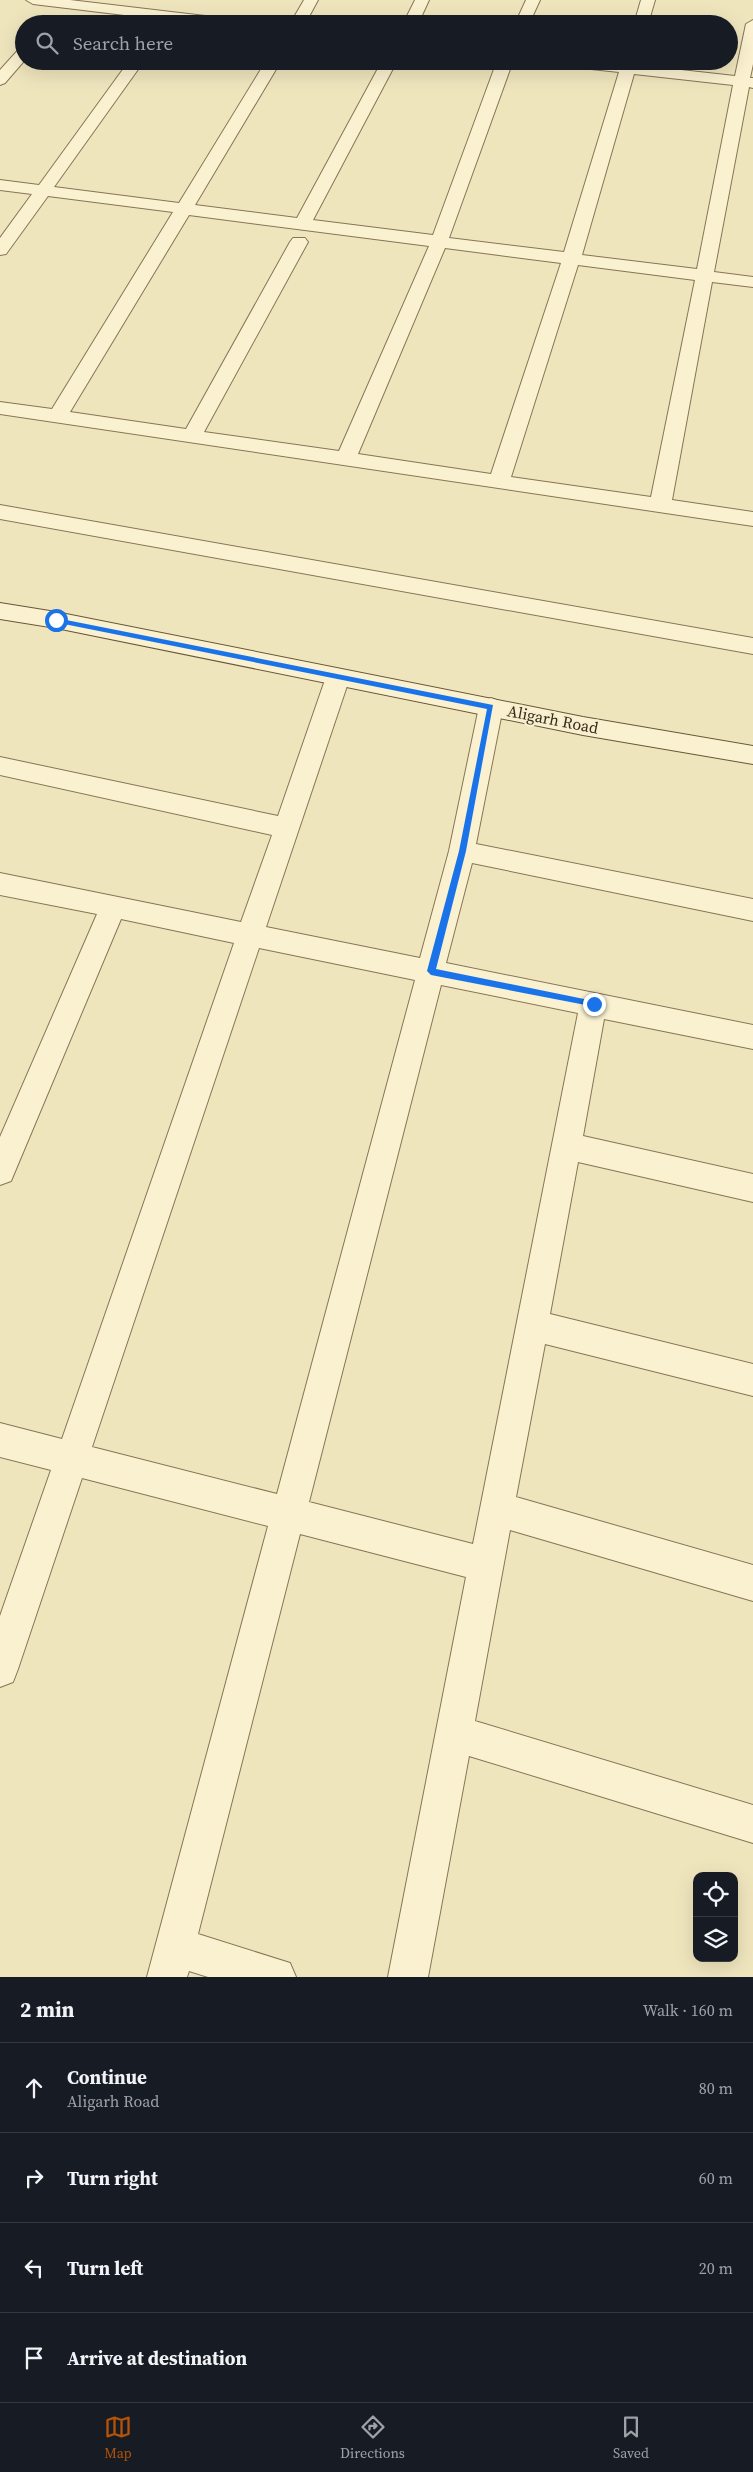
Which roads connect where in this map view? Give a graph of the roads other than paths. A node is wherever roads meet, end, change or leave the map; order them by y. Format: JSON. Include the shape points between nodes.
{"nodes":[{"id":1,"x":33,"y":0,"type":"edge"},
{"id":2,"x":182,"y":0,"type":"edge"},
{"id":3,"x":311,"y":0,"type":"edge"},
{"id":4,"x":422,"y":0,"type":"edge"},
{"id":5,"x":533,"y":0,"type":"edge"},
{"id":6,"x":648,"y":0,"type":"edge"},
{"id":7,"x":65,"y":2,"type":"edge"},
{"id":8,"x":55,"y":15,"type":"edge"},
{"id":9,"x":139,"y":15,"type":"edge"},
{"id":10,"x":171,"y":15,"type":"edge"},
{"id":11,"x":302,"y":15,"type":"edge"},
{"id":12,"x":414,"y":15,"type":"edge"},
{"id":13,"x":526,"y":15,"type":"edge"},
{"id":14,"x":644,"y":15,"type":"edge"},
{"id":15,"x":753,"y":24,"type":"edge"},
{"id":16,"x":15,"y":62,"type":"edge"},
{"id":17,"x":130,"y":70,"type":"edge"},
{"id":18,"x":269,"y":70,"type":"edge"},
{"id":19,"x":385,"y":70,"type":"edge"},
{"id":20,"x":502,"y":70,"type":"edge"},
{"id":21,"x":628,"y":70,"type":"edge"},
{"id":22,"x":662,"y":70,"type":"edge"},
{"id":23,"x":0,"y":80,"type":"edge"},
{"id":24,"x":748,"y":83,"type":"edge"},
{"id":25,"x":0,"y":185,"type":"edge"},
{"id":26,"x":42,"y":191,"type":"junction"},
{"id":27,"x":184,"y":210,"type":"junction"},
{"id":28,"x":301,"y":233,"type":"junction"},
{"id":29,"x":439,"y":242,"type":"junction"},
{"id":30,"x":0,"y":250,"type":"edge"},
{"id":31,"x":571,"y":260,"type":"junction"},
{"id":32,"x":705,"y":277,"type":"junction"},
{"id":33,"x":753,"y":282,"type":"edge"},
{"id":34,"x":0,"y":408,"type":"edge"},
{"id":35,"x":57,"y":417,"type":"junction"},
{"id":36,"x":192,"y":436,"type":"junction"},
{"id":37,"x":346,"y":459,"type":"junction"},
{"id":38,"x":499,"y":482,"type":"junction"},
{"id":39,"x":660,"y":506,"type":"junction"},
{"id":40,"x":0,"y":512,"type":"edge"},
{"id":41,"x":753,"y":519,"type":"edge"},
{"id":42,"x":0,"y":611,"type":"edge"},
{"id":43,"x":753,"y":646,"type":"edge"},
{"id":44,"x":338,"y":677,"type":"junction"},
{"id":45,"x":491,"y":707,"type":"junction"},
{"id":46,"x":753,"y":755,"type":"edge"},
{"id":47,"x":0,"y":766,"type":"edge"},
{"id":48,"x":287,"y":828,"type":"junction"},
{"id":49,"x":462,"y":851,"type":"junction"},
{"id":50,"x":0,"y":884,"type":"edge"},
{"id":51,"x":114,"y":907,"type":"junction"},
{"id":52,"x":753,"y":910,"type":"edge"},
{"id":53,"x":251,"y":935,"type":"junction"},
{"id":54,"x":431,"y":971,"type":"junction"},
{"id":55,"x":594,"y":1004,"type":"junction"},
{"id":56,"x":753,"y":1037,"type":"edge"},
{"id":57,"x":566,"y":1146,"type":"junction"},
{"id":58,"x":0,"y":1171,"type":"edge"},
{"id":59,"x":753,"y":1188,"type":"edge"},
{"id":60,"x":533,"y":1325,"type":"junction"},
{"id":61,"x":753,"y":1380,"type":"edge"},
{"id":62,"x":0,"y":1440,"type":"edge"},
{"id":63,"x":72,"y":1459,"type":"junction"},
{"id":64,"x":497,"y":1509,"type":"junction"},
{"id":65,"x":288,"y":1514,"type":"junction"},
{"id":66,"x":487,"y":1565,"type":"junction"},
{"id":67,"x":753,"y":1583,"type":"edge"},
{"id":68,"x":0,"y":1669,"type":"edge"},
{"id":69,"x":454,"y":1733,"type":"junction"},
{"id":70,"x":753,"y":1824,"type":"edge"},
{"id":71,"x":171,"y":1962,"type":"edge"},
{"id":72,"x":276,"y":1977,"type":"edge"},
{"id":73,"x":408,"y":1977,"type":"edge"}],
"edges":[{"from":1,"to":7,"type":"street"},
{"from":2,"to":10,"type":"street"},
{"from":3,"to":11,"type":"street"},
{"from":4,"to":12,"type":"street"},
{"from":5,"to":13,"type":"street"},
{"from":6,"to":14,"type":"street"},
{"from":7,"to":8,"type":"street"},
{"from":7,"to":9,"type":"street"},
{"from":15,"to":24,"type":"street"},
{"from":16,"to":23,"type":"street"},
{"from":17,"to":26,"type":"street"},
{"from":18,"to":27,"type":"street"},
{"from":19,"to":28,"type":"street"},
{"from":20,"to":29,"type":"street"},
{"from":21,"to":31,"type":"street"},
{"from":22,"to":24,"type":"street"},
{"from":24,"to":32,"type":"street"},
{"from":25,"to":26,"type":"street"},
{"from":26,"to":27,"type":"street"},
{"from":26,"to":30,"type":"street"},
{"from":27,"to":28,"type":"street"},
{"from":27,"to":35,"type":"street"},
{"from":28,"to":29,"type":"street"},
{"from":28,"to":36,"type":"street"},
{"from":29,"to":31,"type":"street"},
{"from":29,"to":37,"type":"street"},
{"from":31,"to":32,"type":"street"},
{"from":31,"to":38,"type":"street"},
{"from":32,"to":33,"type":"street"},
{"from":32,"to":39,"type":"street"},
{"from":34,"to":35,"type":"street"},
{"from":35,"to":36,"type":"street"},
{"from":36,"to":37,"type":"street"},
{"from":37,"to":38,"type":"street"},
{"from":38,"to":39,"type":"street"},
{"from":39,"to":41,"type":"street"},
{"from":40,"to":43,"type":"street"},
{"from":42,"to":44,"type":"street","name":"Aligarh Road"},
{"from":44,"to":45,"type":"street","name":"Aligarh Road"},
{"from":44,"to":48,"type":"street"},
{"from":45,"to":46,"type":"street","name":"Aligarh Road"},
{"from":45,"to":49,"type":"street"},
{"from":47,"to":48,"type":"street"},
{"from":48,"to":53,"type":"street"},
{"from":49,"to":52,"type":"street"},
{"from":49,"to":54,"type":"street"},
{"from":50,"to":51,"type":"street"},
{"from":51,"to":53,"type":"street"},
{"from":51,"to":58,"type":"street"},
{"from":53,"to":54,"type":"street"},
{"from":53,"to":63,"type":"street"},
{"from":54,"to":55,"type":"street"},
{"from":54,"to":65,"type":"street"},
{"from":55,"to":56,"type":"street"},
{"from":55,"to":57,"type":"street"},
{"from":57,"to":59,"type":"street"},
{"from":57,"to":60,"type":"street"},
{"from":60,"to":61,"type":"street"},
{"from":60,"to":64,"type":"street"},
{"from":62,"to":63,"type":"street"},
{"from":63,"to":65,"type":"street"},
{"from":63,"to":68,"type":"street"},
{"from":64,"to":66,"type":"street"},
{"from":64,"to":67,"type":"street"},
{"from":65,"to":66,"type":"street"},
{"from":65,"to":71,"type":"street"},
{"from":66,"to":69,"type":"street"},
{"from":69,"to":70,"type":"street"},
{"from":69,"to":73,"type":"street"},
{"from":71,"to":72,"type":"street"}]}
